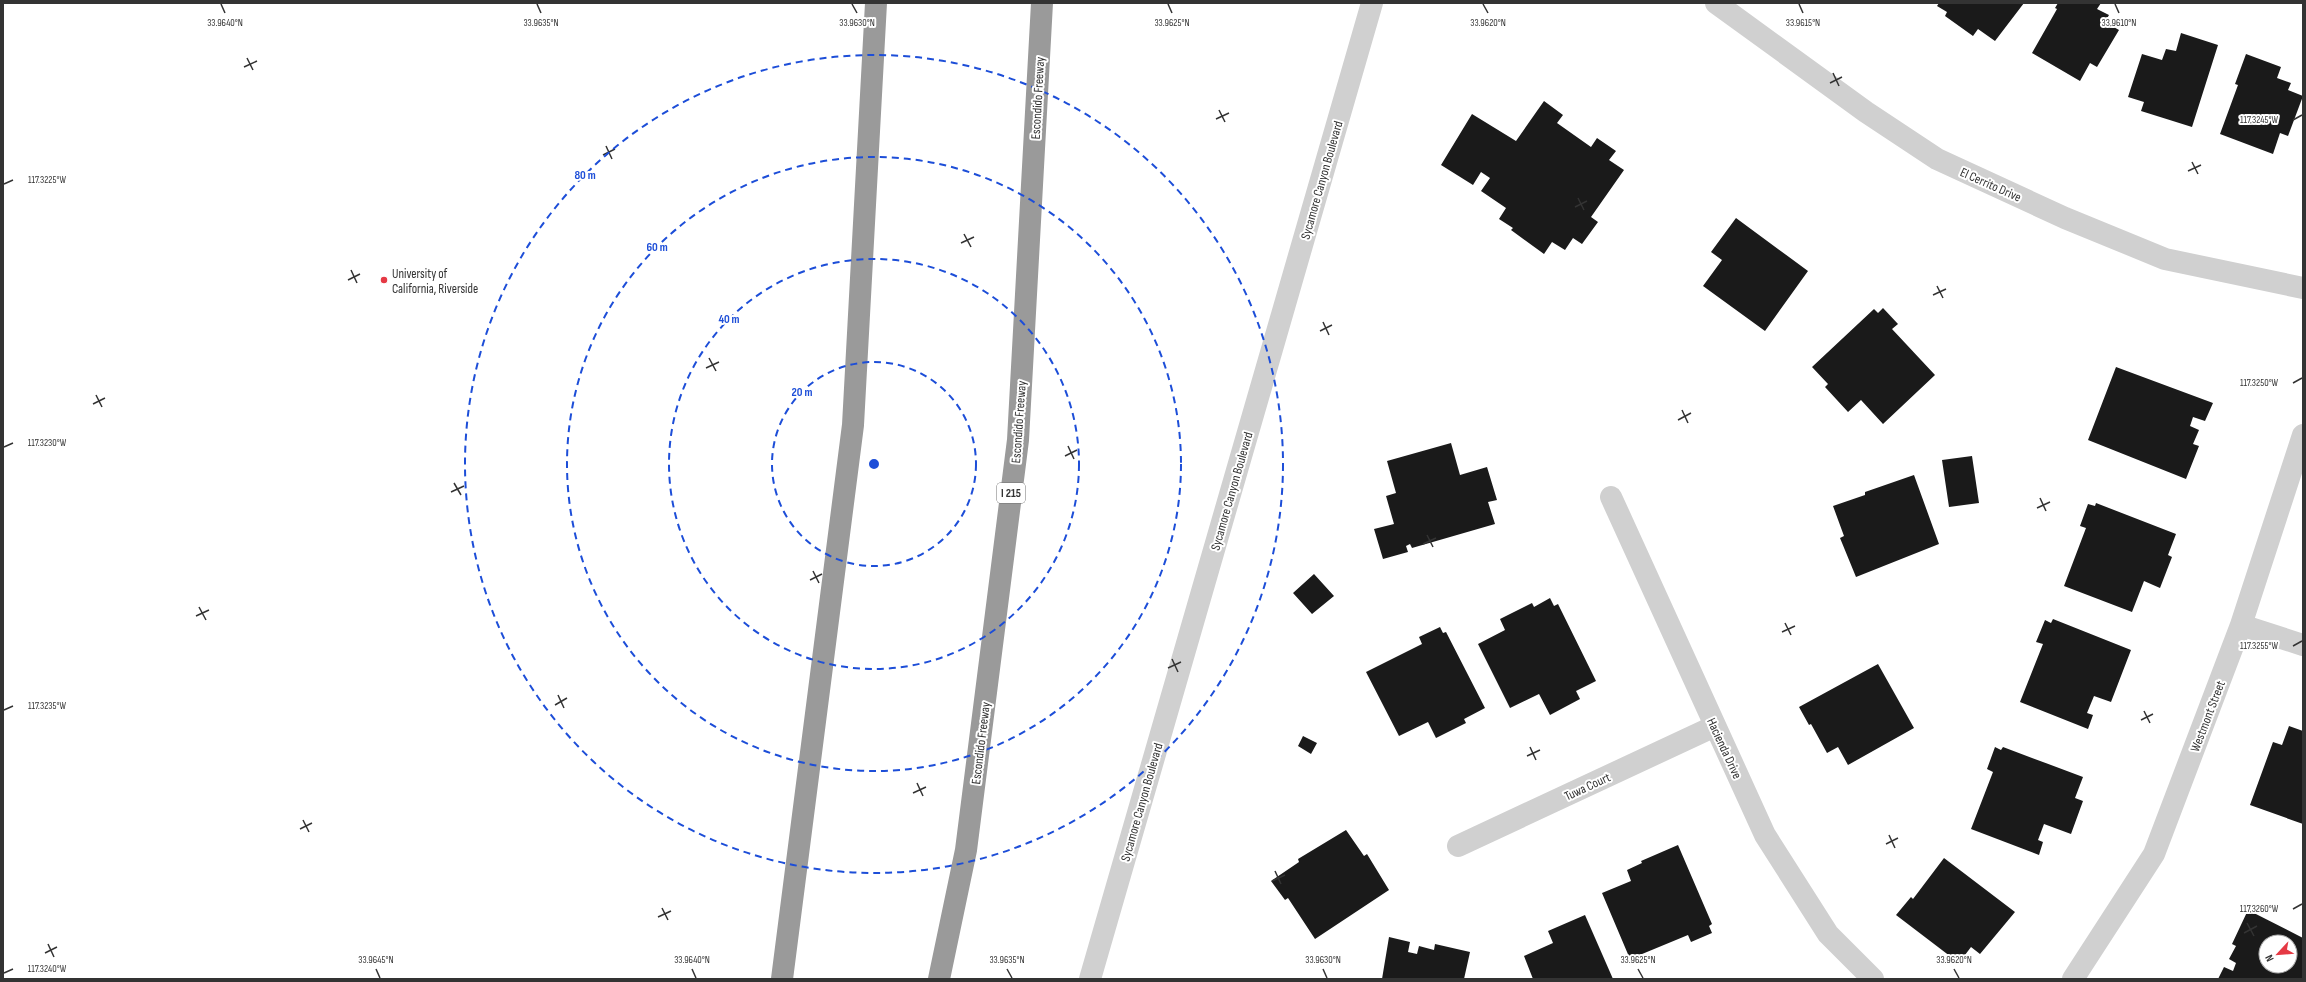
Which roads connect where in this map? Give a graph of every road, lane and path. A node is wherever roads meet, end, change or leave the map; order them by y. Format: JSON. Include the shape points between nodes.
{"nodes":[{"id":1,"x":876,"y":3,"type":"edge"},
{"id":2,"x":1042,"y":3,"type":"edge"},
{"id":3,"x":1372,"y":3,"type":"edge"},
{"id":4,"x":1716,"y":3,"type":"edge"},
{"id":5,"x":2303,"y":288,"type":"edge"},
{"id":6,"x":2303,"y":435,"type":"edge"},
{"id":7,"x":1612,"y":497,"type":"dead end"},
{"id":8,"x":2241,"y":625,"type":"junction"},
{"id":9,"x":2303,"y":645,"type":"edge"},
{"id":10,"x":1715,"y":726,"type":"junction"},
{"id":11,"x":1458,"y":846,"type":"dead end"},
{"id":12,"x":782,"y":979,"type":"edge"},
{"id":13,"x":939,"y":979,"type":"edge"},
{"id":14,"x":1090,"y":979,"type":"edge"},
{"id":15,"x":1873,"y":979,"type":"edge"},
{"id":16,"x":2073,"y":979,"type":"edge"}],
"edges":[{"from":1,"to":12,"type":"highway","via":[[853,425]]},
{"from":2,"to":13,"type":"highway","name":"Escondido Freeway","number":"I 215","via":[[1018,440],[966,850]]},
{"from":3,"to":14,"type":"street","name":"Sycamore Canyon Boulevard"},
{"from":4,"to":5,"type":"street","name":"El Cerrito Drive","via":[[1866,112],[1937,159],[2066,218],[2165,259]]},
{"from":6,"to":8,"type":"street","name":"Westmont Street"},
{"from":7,"to":10,"type":"street","name":"Hacienda Drive"},
{"from":8,"to":9,"type":"street"},
{"from":8,"to":16,"type":"street","name":"Westmont Street","via":[[2154,854]]},
{"from":10,"to":11,"type":"street","name":"Tuwa Court"},
{"from":10,"to":15,"type":"street","name":"Hacienda Drive","via":[[1765,834],[1828,934]]}]}
